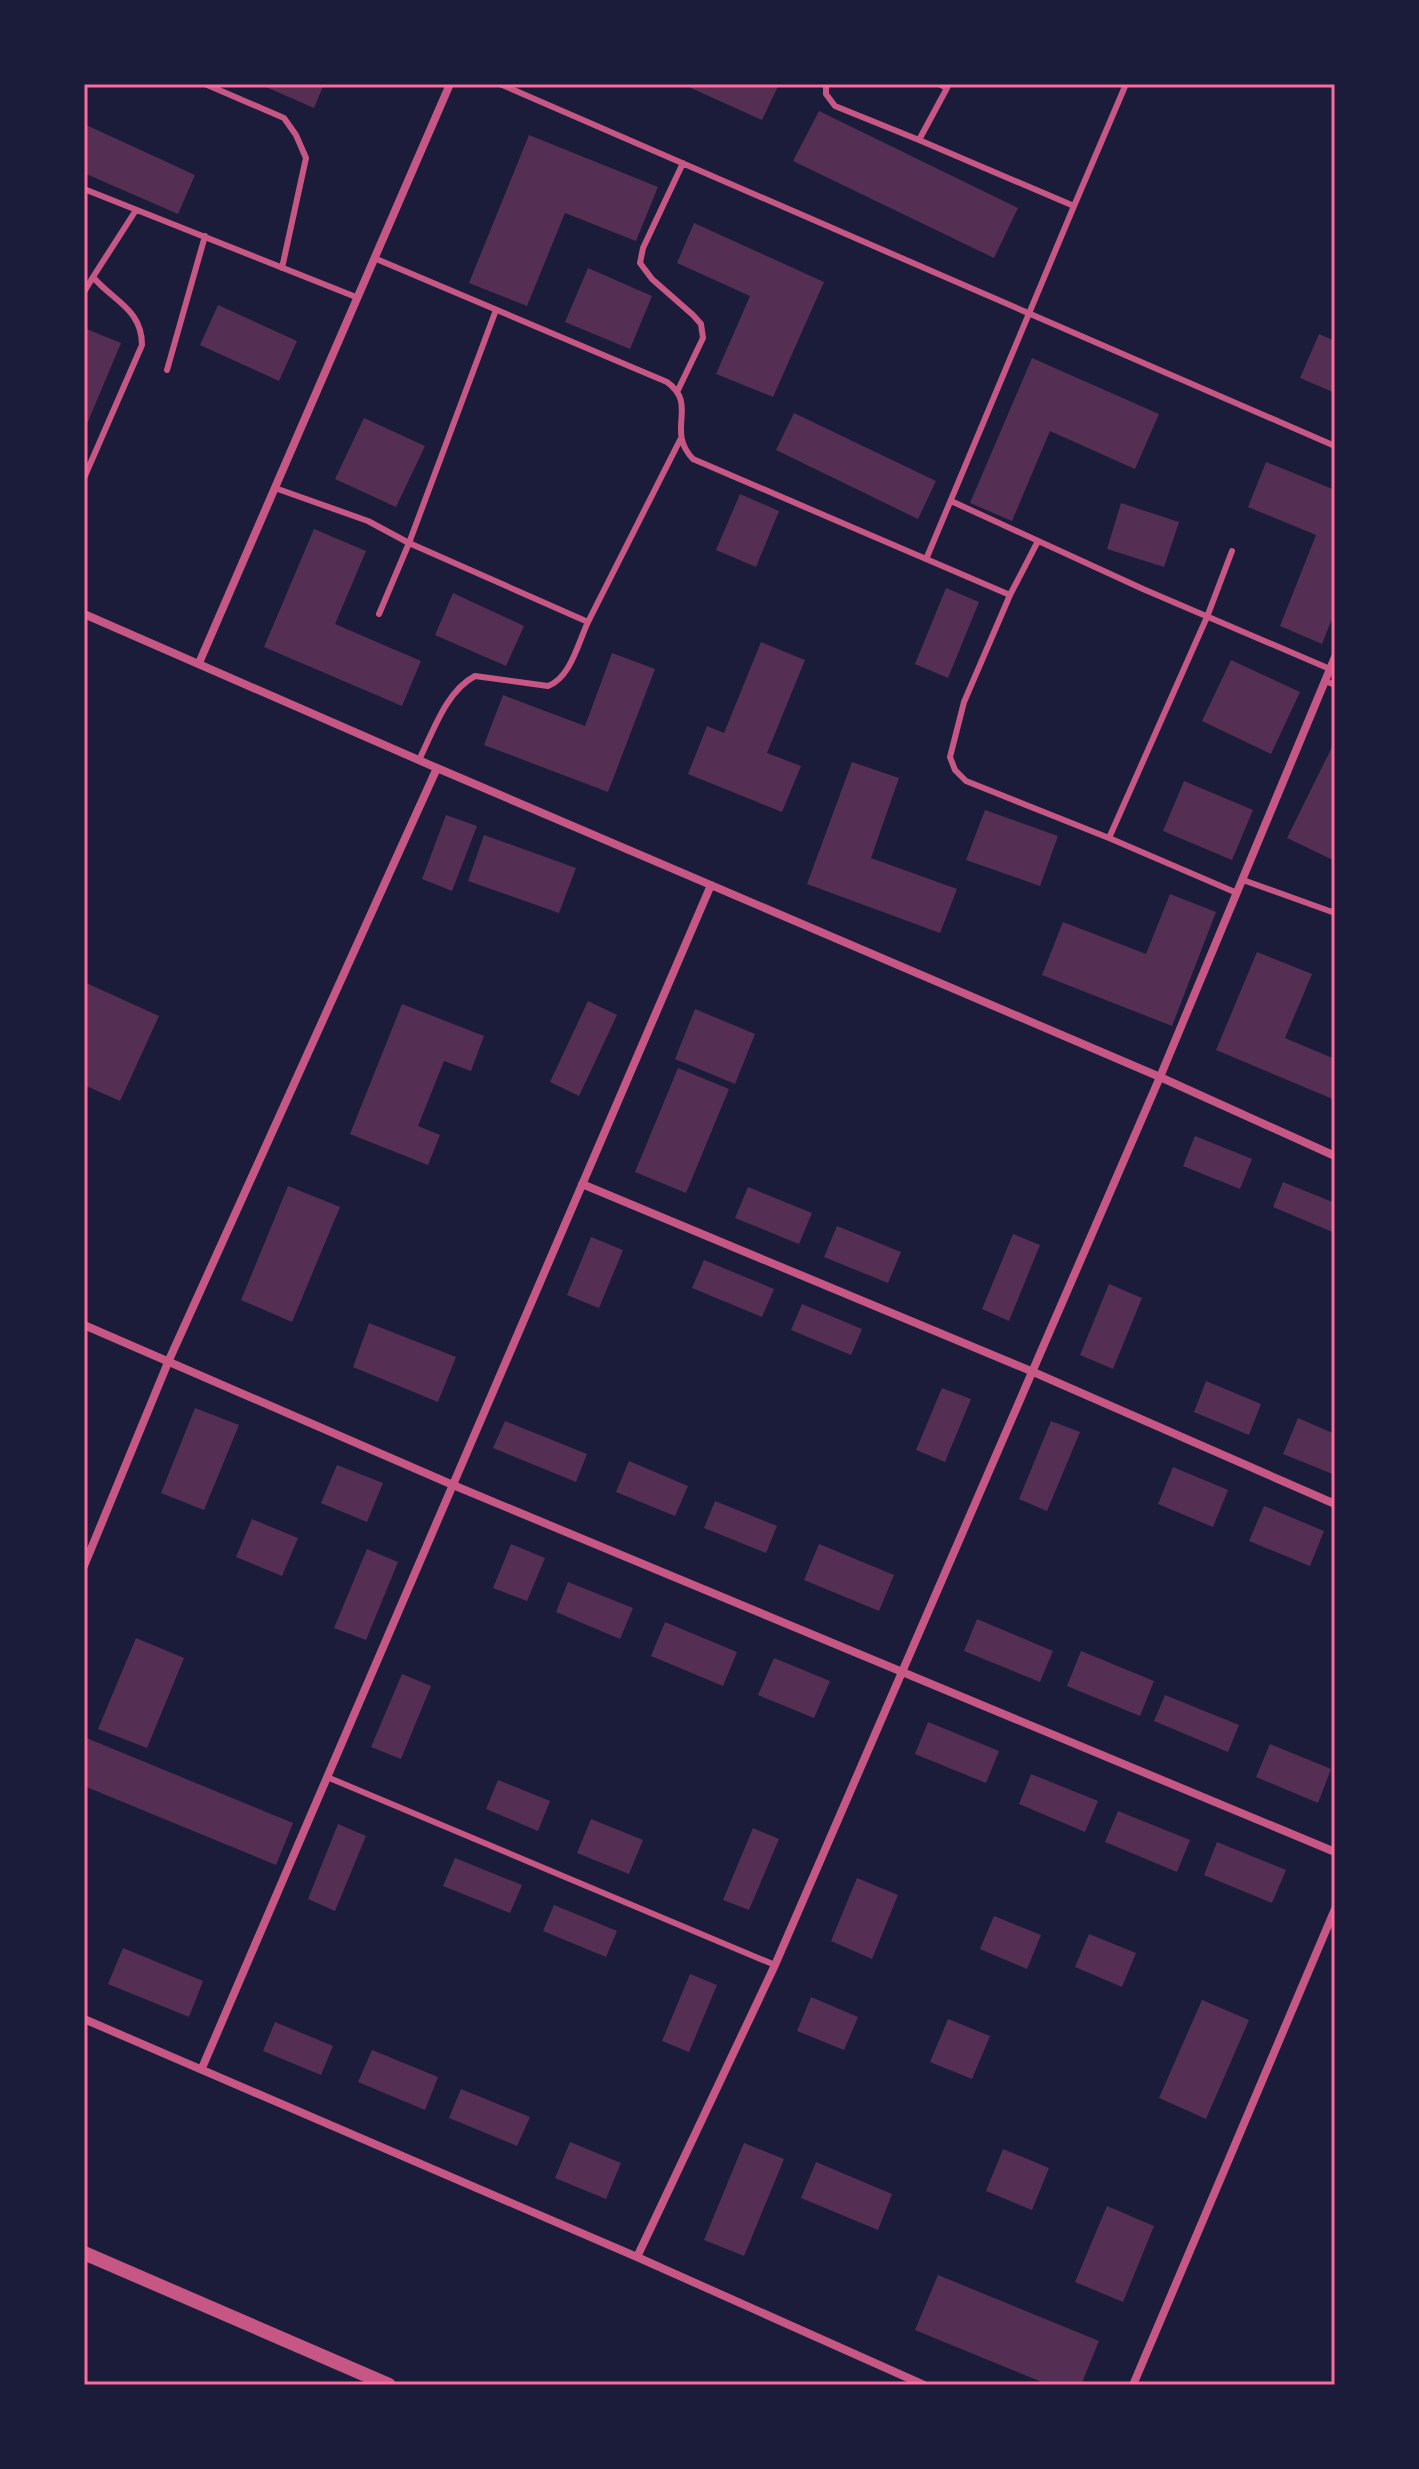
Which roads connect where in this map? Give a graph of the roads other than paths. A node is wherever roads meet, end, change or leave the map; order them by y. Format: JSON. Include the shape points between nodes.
{"nodes":[{"id":1,"x":205,"y":84,"type":"edge"},
{"id":2,"x":450,"y":84,"type":"edge"},
{"id":3,"x":500,"y":84,"type":"edge"},
{"id":4,"x":826,"y":84,"type":"edge"},
{"id":5,"x":939,"y":84,"type":"edge"},
{"id":6,"x":1126,"y":84,"type":"edge"},
{"id":7,"x":948,"y":86,"type":"edge"},
{"id":8,"x":919,"y":140,"type":"junction"},
{"id":9,"x":683,"y":163,"type":"junction"},
{"id":10,"x":84,"y":189,"type":"edge"},
{"id":11,"x":1074,"y":206,"type":"junction"},
{"id":12,"x":136,"y":210,"type":"junction"},
{"id":13,"x":205,"y":236,"type":"junction"},
{"id":14,"x":374,"y":258,"type":"junction"},
{"id":15,"x":282,"y":268,"type":"junction"},
{"id":16,"x":93,"y":277,"type":"junction"},
{"id":17,"x":84,"y":292,"type":"edge"},
{"id":18,"x":356,"y":297,"type":"junction"},
{"id":19,"x":496,"y":310,"type":"junction"},
{"id":20,"x":1029,"y":313,"type":"junction"},
{"id":21,"x":167,"y":370,"type":"dead end"},
{"id":22,"x":678,"y":390,"type":"junction"},
{"id":23,"x":680,"y":440,"type":"junction"},
{"id":24,"x":1335,"y":446,"type":"edge"},
{"id":25,"x":84,"y":478,"type":"edge"},
{"id":26,"x":275,"y":488,"type":"junction"},
{"id":27,"x":951,"y":501,"type":"junction"},
{"id":28,"x":1038,"y":541,"type":"junction"},
{"id":29,"x":409,"y":543,"type":"junction"},
{"id":30,"x":1232,"y":551,"type":"dead end"},
{"id":31,"x":927,"y":557,"type":"junction"},
{"id":32,"x":1010,"y":595,"type":"junction"},
{"id":33,"x":84,"y":614,"type":"edge"},
{"id":34,"x":379,"y":614,"type":"dead end"},
{"id":35,"x":1207,"y":617,"type":"junction"},
{"id":36,"x":588,"y":622,"type":"junction"},
{"id":37,"x":1335,"y":657,"type":"edge"},
{"id":38,"x":199,"y":663,"type":"junction"},
{"id":39,"x":1330,"y":669,"type":"junction"},
{"id":40,"x":1325,"y":681,"type":"junction"},
{"id":41,"x":1335,"y":685,"type":"edge"},
{"id":42,"x":419,"y":760,"type":"junction"},
{"id":43,"x":437,"y":768,"type":"junction"},
{"id":44,"x":1109,"y":838,"type":"junction"},
{"id":45,"x":1243,"y":880,"type":"junction"},
{"id":46,"x":711,"y":885,"type":"junction"},
{"id":47,"x":1237,"y":893,"type":"junction"},
{"id":48,"x":1335,"y":913,"type":"edge"},
{"id":49,"x":1335,"y":943,"type":"edge"},
{"id":50,"x":1335,"y":950,"type":"edge"},
{"id":51,"x":1160,"y":1077,"type":"junction"},
{"id":52,"x":1335,"y":1156,"type":"edge"},
{"id":53,"x":582,"y":1184,"type":"junction"},
{"id":54,"x":84,"y":1325,"type":"edge"},
{"id":55,"x":169,"y":1360,"type":"junction"},
{"id":56,"x":1031,"y":1371,"type":"junction"},
{"id":57,"x":453,"y":1485,"type":"junction"},
{"id":58,"x":1335,"y":1504,"type":"edge"},
{"id":59,"x":84,"y":1566,"type":"edge"},
{"id":60,"x":902,"y":1671,"type":"junction"},
{"id":61,"x":327,"y":1777,"type":"junction"},
{"id":62,"x":1335,"y":1852,"type":"edge"},
{"id":63,"x":1335,"y":1909,"type":"edge"},
{"id":64,"x":775,"y":1965,"type":"junction"},
{"id":65,"x":84,"y":2019,"type":"edge"},
{"id":66,"x":202,"y":2068,"type":"junction"},
{"id":67,"x":84,"y":2253,"type":"edge"},
{"id":68,"x":637,"y":2257,"type":"junction"},
{"id":69,"x":389,"y":2385,"type":"edge"},
{"id":70,"x":924,"y":2385,"type":"edge"},
{"id":71,"x":1133,"y":2385,"type":"edge"}],
"edges":[{"from":1,"to":15,"type":"lane","via":[[284,118],[301,146],[306,158]]},
{"from":2,"to":14,"type":"street"},
{"from":3,"to":9,"type":"lane"},
{"from":4,"to":8,"type":"lane","via":[[835,106]]},
{"from":5,"to":7,"type":"lane"},
{"from":6,"to":11,"type":"lane"},
{"from":7,"to":8,"type":"lane"},
{"from":8,"to":11,"type":"lane"},
{"from":9,"to":20,"type":"lane"},
{"from":9,"to":22,"type":"lane","via":[[640,263],[701,324],[703,338]]},
{"from":10,"to":12,"type":"lane"},
{"from":11,"to":20,"type":"lane"},
{"from":12,"to":13,"type":"lane"},
{"from":12,"to":16,"type":"lane"},
{"from":13,"to":15,"type":"lane"},
{"from":13,"to":21,"type":"lane"},
{"from":14,"to":18,"type":"street"},
{"from":14,"to":19,"type":"lane"},
{"from":15,"to":18,"type":"lane"},
{"from":16,"to":17,"type":"lane"},
{"from":16,"to":25,"type":"lane","via":[[136,317],[142,345]]},
{"from":18,"to":26,"type":"street"},
{"from":19,"to":22,"type":"lane"},
{"from":19,"to":29,"type":"lane"},
{"from":20,"to":24,"type":"lane"},
{"from":20,"to":27,"type":"lane"},
{"from":22,"to":23,"type":"lane"},
{"from":23,"to":31,"type":"lane","via":[[693,459]]},
{"from":23,"to":36,"type":"lane"},
{"from":26,"to":29,"type":"lane","via":[[368,521]]},
{"from":26,"to":38,"type":"street"},
{"from":27,"to":28,"type":"lane"},
{"from":27,"to":31,"type":"lane"},
{"from":28,"to":32,"type":"lane"},
{"from":28,"to":35,"type":"lane"},
{"from":29,"to":34,"type":"lane"},
{"from":29,"to":36,"type":"lane"},
{"from":30,"to":35,"type":"lane"},
{"from":31,"to":32,"type":"lane"},
{"from":32,"to":44,"type":"lane","via":[[964,702],[950,757],[955,770],[966,781]]},
{"from":33,"to":38,"type":"street"},
{"from":35,"to":39,"type":"lane"},
{"from":35,"to":44,"type":"lane"},
{"from":36,"to":42,"type":"lane","via":[[557,682],[548,686],[475,676],[465,681],[455,690]]},
{"from":37,"to":39,"type":"street"},
{"from":38,"to":42,"type":"street"},
{"from":39,"to":40,"type":"street"},
{"from":40,"to":41,"type":"lane"},
{"from":40,"to":45,"type":"street"},
{"from":42,"to":43,"type":"street"},
{"from":43,"to":46,"type":"street"},
{"from":43,"to":55,"type":"street"},
{"from":44,"to":47,"type":"lane"},
{"from":45,"to":47,"type":"street"},
{"from":45,"to":48,"type":"lane"},
{"from":46,"to":51,"type":"street"},
{"from":46,"to":53,"type":"street"},
{"from":47,"to":51,"type":"street"},
{"from":49,"to":50,"type":"lane"},
{"from":51,"to":52,"type":"street"},
{"from":51,"to":56,"type":"street"},
{"from":53,"to":56,"type":"street"},
{"from":53,"to":57,"type":"street"},
{"from":54,"to":55,"type":"street"},
{"from":55,"to":57,"type":"street"},
{"from":55,"to":59,"type":"street"},
{"from":56,"to":58,"type":"street"},
{"from":56,"to":60,"type":"street"},
{"from":57,"to":60,"type":"street"},
{"from":57,"to":61,"type":"street"},
{"from":60,"to":62,"type":"street"},
{"from":60,"to":64,"type":"street"},
{"from":61,"to":64,"type":"lane"},
{"from":61,"to":66,"type":"street"},
{"from":63,"to":71,"type":"street"},
{"from":64,"to":68,"type":"street"},
{"from":65,"to":66,"type":"street"},
{"from":66,"to":68,"type":"street"},
{"from":67,"to":69,"type":"street"},
{"from":68,"to":70,"type":"street"}]}
